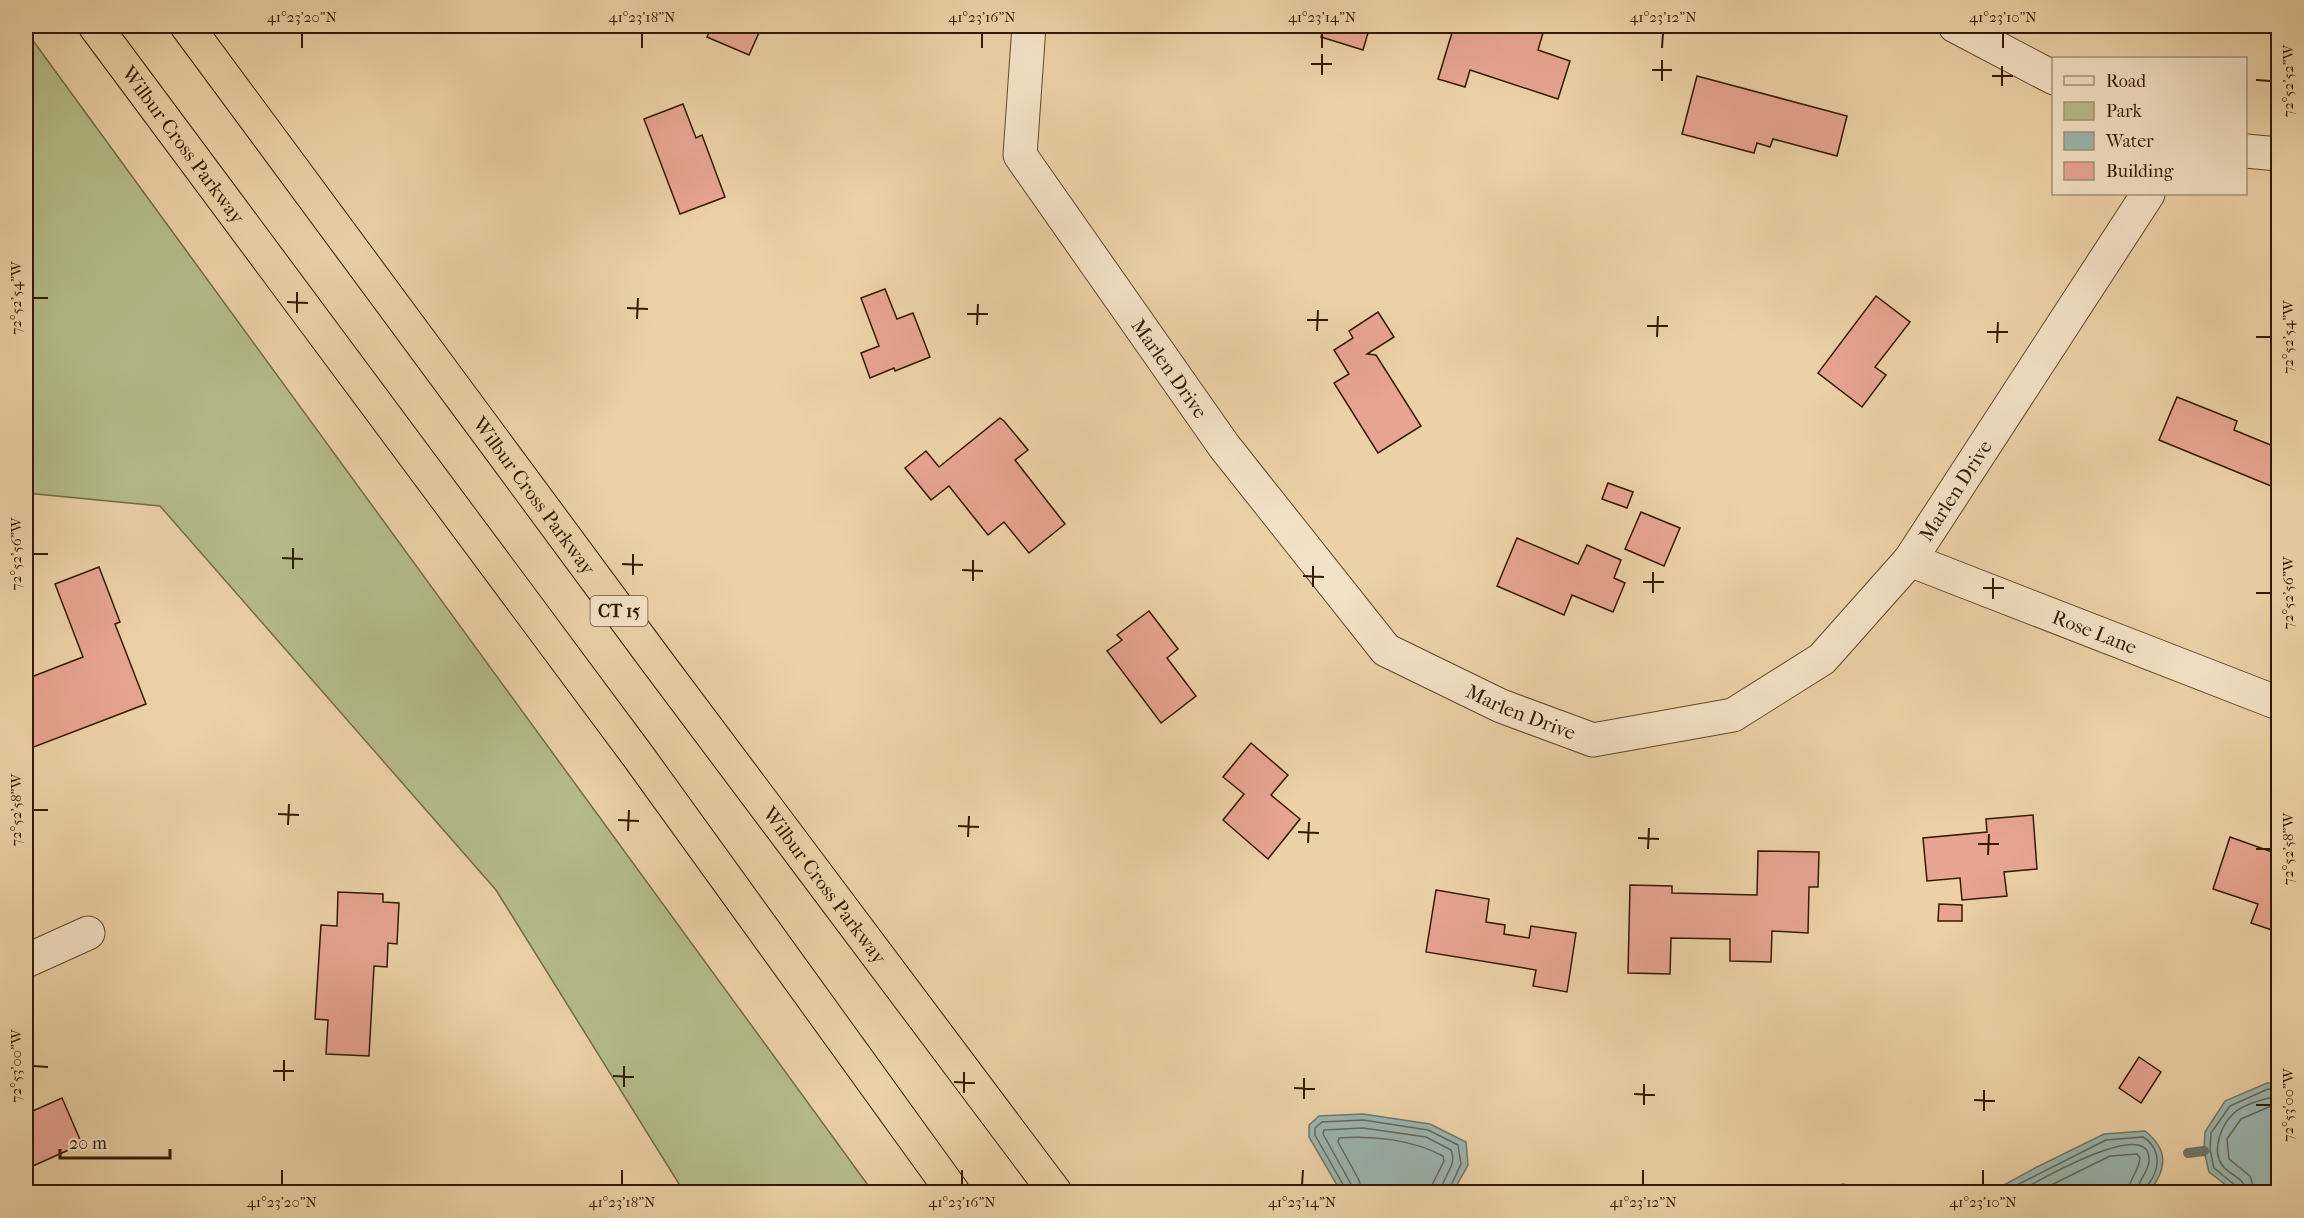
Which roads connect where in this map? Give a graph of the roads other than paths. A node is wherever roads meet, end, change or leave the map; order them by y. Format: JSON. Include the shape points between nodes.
{"nodes":[{"id":1,"x":95,"y":26,"type":"edge"},
{"id":2,"x":187,"y":26,"type":"edge"},
{"id":3,"x":1029,"y":26,"type":"edge"},
{"id":4,"x":1955,"y":26,"type":"edge"},
{"id":5,"x":2052,"y":77,"type":"edge"},
{"id":6,"x":2247,"y":151,"type":"edge"},
{"id":7,"x":2278,"y":154,"type":"edge"},
{"id":8,"x":2147,"y":195,"type":"edge"},
{"id":9,"x":1910,"y":560,"type":"junction"},
{"id":10,"x":2278,"y":703,"type":"edge"},
{"id":11,"x":88,"y":933,"type":"dead end"},
{"id":12,"x":26,"y":961,"type":"edge"},
{"id":13,"x":953,"y":1192,"type":"edge"},
{"id":14,"x":1055,"y":1192,"type":"edge"}],
"edges":[{"from":1,"to":13,"type":"highway","name":"Wilbur Cross Parkway","via":[[631,746]]},
{"from":2,"to":14,"type":"highway","name":"Wilbur Cross Parkway","number":"CT 15"},
{"from":3,"to":9,"type":"street","name":"Marlen Drive","via":[[1020,155],[1224,446],[1386,650],[1501,706],[1593,740],[1733,715],[1822,659]]},
{"from":4,"to":5,"type":"street"},
{"from":6,"to":7,"type":"street"},
{"from":8,"to":9,"type":"street","name":"Marlen Drive"},
{"from":9,"to":10,"type":"street","name":"Rose Lane"},
{"from":11,"to":12,"type":"street"}]}
